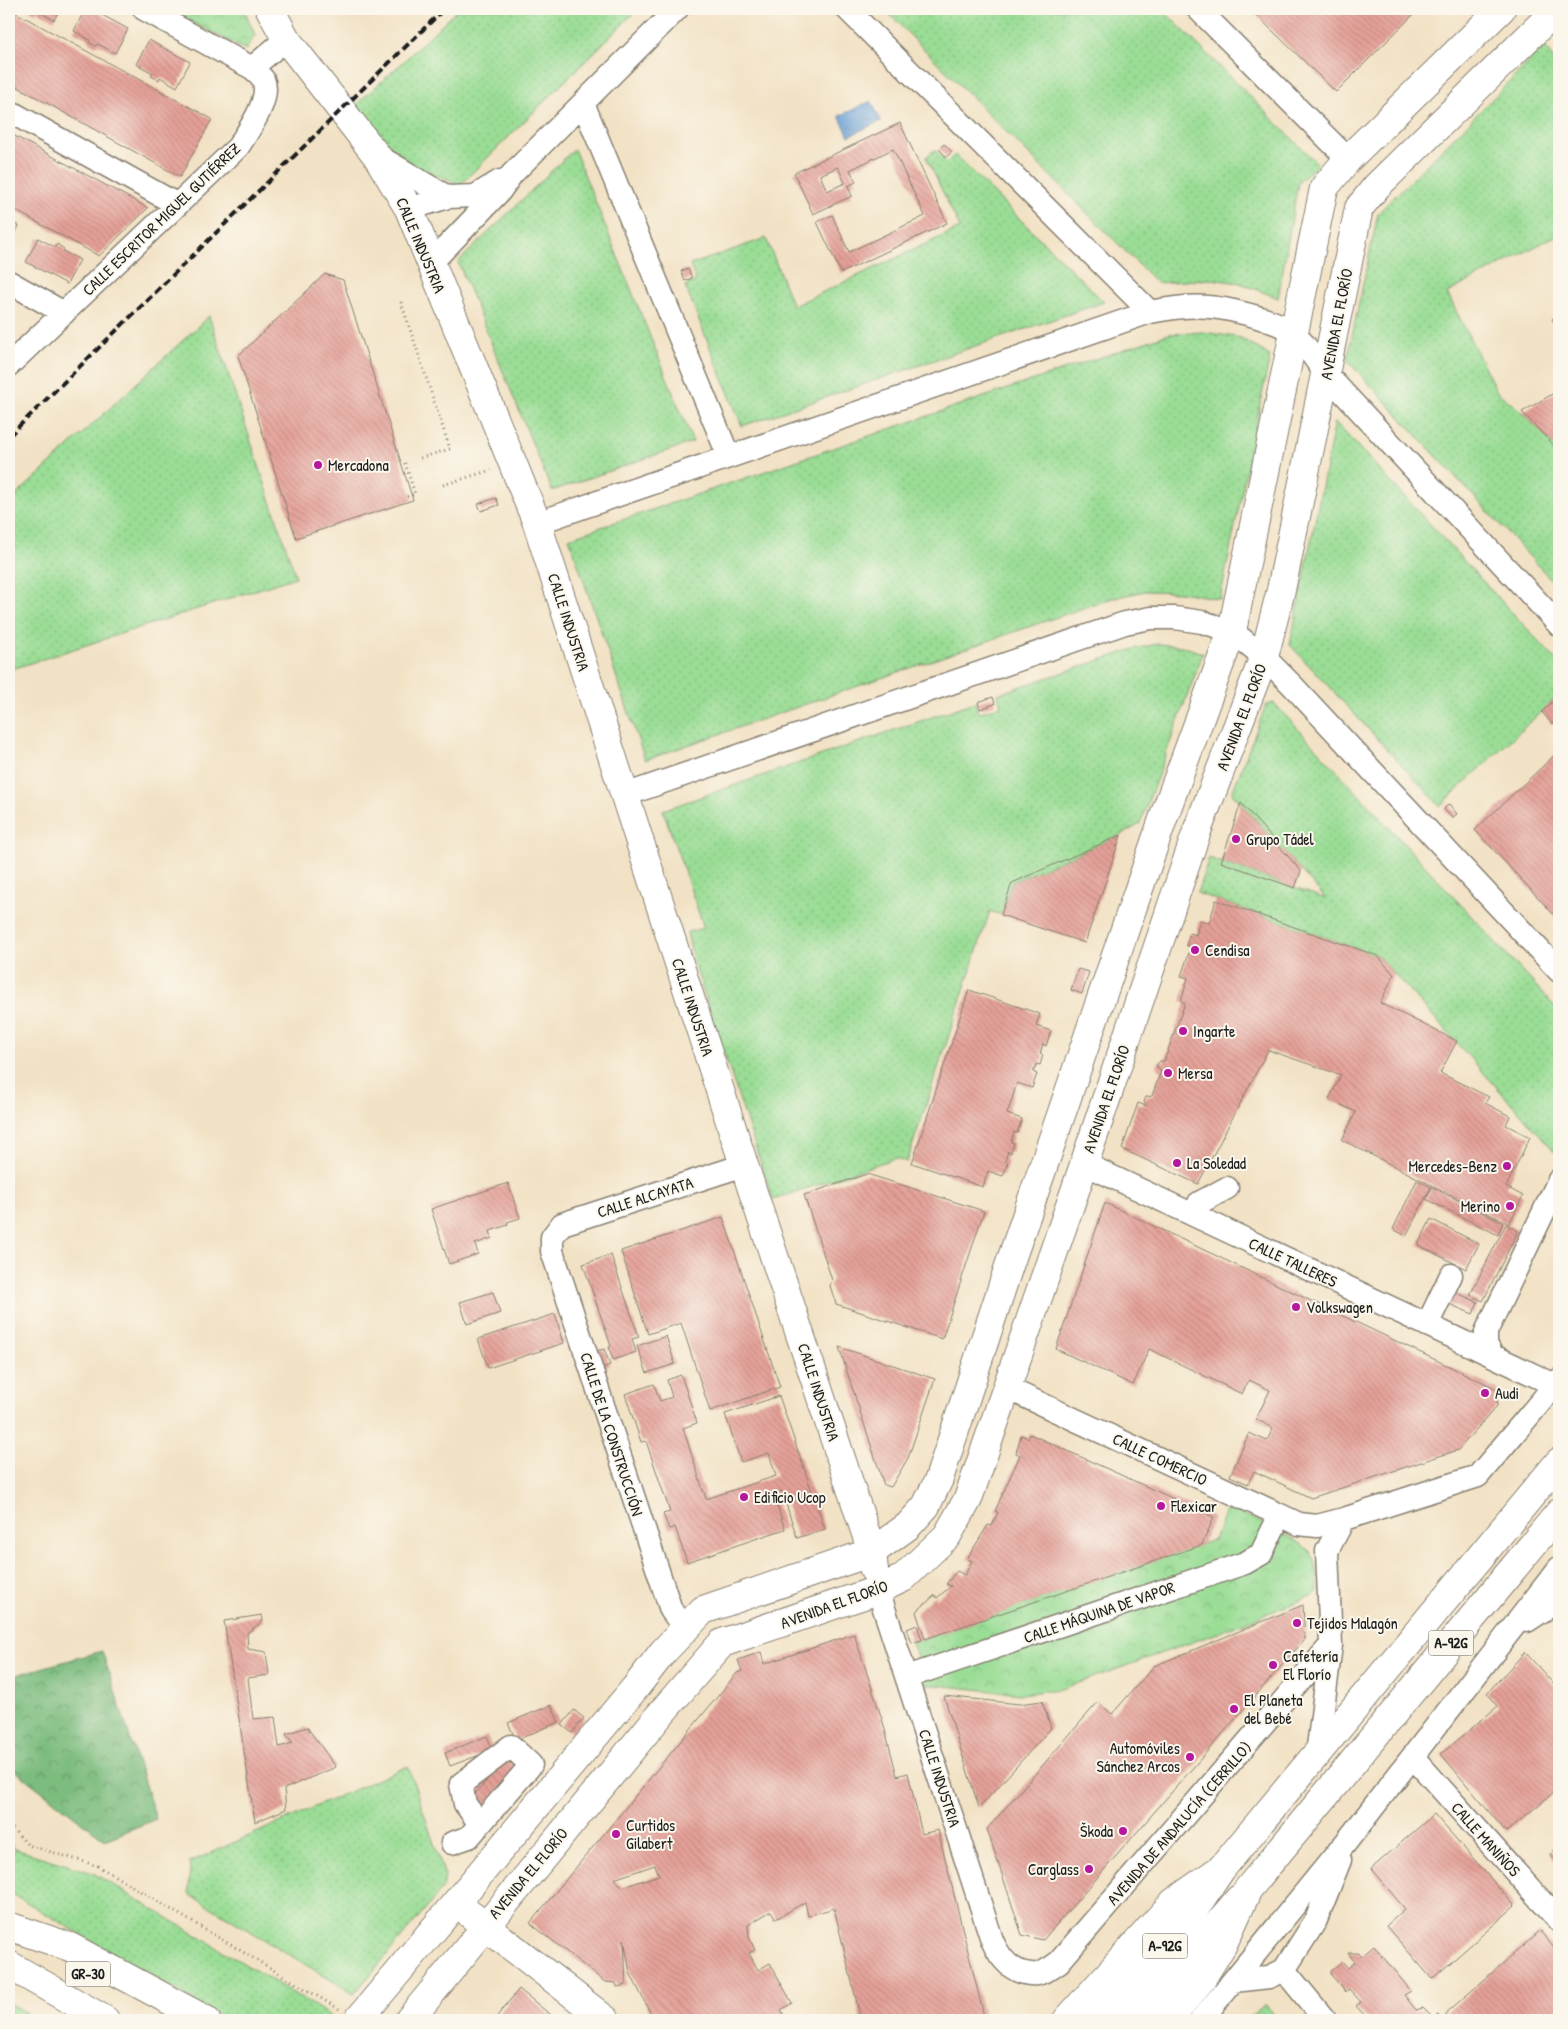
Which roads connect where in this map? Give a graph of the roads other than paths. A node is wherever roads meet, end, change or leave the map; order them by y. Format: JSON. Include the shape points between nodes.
{"nodes":[{"id":1,"x":144,"y":9,"type":"edge"},
{"id":2,"x":270,"y":9,"type":"edge"},
{"id":3,"x":677,"y":9,"type":"edge"},
{"id":4,"x":847,"y":9,"type":"edge"},
{"id":5,"x":1198,"y":9,"type":"edge"},
{"id":6,"x":1501,"y":9,"type":"edge"},
{"id":7,"x":1555,"y":12,"type":"edge"},
{"id":8,"x":286,"y":38,"type":"junction"},
{"id":9,"x":252,"y":68,"type":"junction"},
{"id":10,"x":583,"y":103,"type":"junction"},
{"id":11,"x":9,"y":111,"type":"edge"},
{"id":12,"x":376,"y":156,"type":"junction"},
{"id":13,"x":1348,"y":159,"type":"junction"},
{"id":14,"x":512,"y":174,"type":"junction"},
{"id":15,"x":1376,"y":187,"type":"junction"},
{"id":16,"x":448,"y":197,"type":"junction"},
{"id":17,"x":176,"y":204,"type":"junction"},
{"id":18,"x":409,"y":209,"type":"junction"},
{"id":19,"x":430,"y":264,"type":"junction"},
{"id":20,"x":9,"y":282,"type":"edge"},
{"id":21,"x":1150,"y":312,"type":"junction"},
{"id":22,"x":64,"y":313,"type":"junction"},
{"id":23,"x":1294,"y":333,"type":"junction"},
{"id":24,"x":9,"y":365,"type":"edge"},
{"id":25,"x":1326,"y":374,"type":"junction"},
{"id":26,"x":728,"y":458,"type":"junction"},
{"id":27,"x":537,"y":523,"type":"junction"},
{"id":28,"x":1559,"y":625,"type":"edge"},
{"id":29,"x":1232,"y":631,"type":"junction"},
{"id":30,"x":1264,"y":657,"type":"junction"},
{"id":31,"x":624,"y":795,"type":"junction"},
{"id":32,"x":1559,"y":971,"type":"edge"},
{"id":33,"x":1048,"y":1151,"type":"junction"},
{"id":34,"x":1084,"y":1164,"type":"junction"},
{"id":35,"x":744,"y":1165,"type":"junction"},
{"id":36,"x":1558,"y":1185,"type":"edge"},
{"id":37,"x":1227,"y":1188,"type":"dead end"},
{"id":38,"x":1194,"y":1215,"type":"junction"},
{"id":39,"x":552,"y":1237,"type":"joint"},
{"id":40,"x":1451,"y":1275,"type":"dead end"},
{"id":41,"x":1427,"y":1325,"type":"junction"},
{"id":42,"x":1492,"y":1355,"type":"junction"},
{"id":43,"x":974,"y":1373,"type":"junction"},
{"id":44,"x":1557,"y":1383,"type":"edge"},
{"id":45,"x":1007,"y":1388,"type":"junction"},
{"id":46,"x":1559,"y":1462,"type":"edge"},
{"id":47,"x":1559,"y":1513,"type":"edge"},
{"id":48,"x":1344,"y":1519,"type":"junction"},
{"id":49,"x":1274,"y":1527,"type":"dead end"},
{"id":50,"x":872,"y":1552,"type":"junction"},
{"id":51,"x":1559,"y":1568,"type":"edge"},
{"id":52,"x":878,"y":1590,"type":"junction"},
{"id":53,"x":1559,"y":1600,"type":"edge"},
{"id":54,"x":684,"y":1628,"type":"junction"},
{"id":55,"x":1511,"y":1632,"type":"junction"},
{"id":56,"x":1331,"y":1645,"type":"junction"},
{"id":57,"x":712,"y":1652,"type":"junction"},
{"id":58,"x":907,"y":1677,"type":"junction"},
{"id":59,"x":1318,"y":1755,"type":"junction"},
{"id":60,"x":1413,"y":1757,"type":"junction"},
{"id":61,"x":480,"y":1824,"type":"dead end"},
{"id":62,"x":1347,"y":1841,"type":"junction"},
{"id":63,"x":452,"y":1843,"type":"dead end"},
{"id":64,"x":1222,"y":1868,"type":"junction"},
{"id":65,"x":1248,"y":1889,"type":"junction"},
{"id":66,"x":455,"y":1904,"type":"junction"},
{"id":67,"x":1559,"y":1921,"type":"edge"},
{"id":68,"x":484,"y":1926,"type":"junction"},
{"id":69,"x":10,"y":1927,"type":"edge"},
{"id":70,"x":992,"y":1940,"type":"joint"},
{"id":71,"x":9,"y":1965,"type":"edge"},
{"id":72,"x":1277,"y":1974,"type":"junction"},
{"id":73,"x":1233,"y":1981,"type":"junction"},
{"id":74,"x":9,"y":1983,"type":"edge"},
{"id":75,"x":351,"y":2016,"type":"edge"},
{"id":76,"x":71,"y":2020,"type":"edge"},
{"id":77,"x":104,"y":2020,"type":"edge"},
{"id":78,"x":166,"y":2020,"type":"edge"},
{"id":79,"x":206,"y":2020,"type":"edge"},
{"id":80,"x":409,"y":2020,"type":"edge"},
{"id":81,"x":606,"y":2020,"type":"edge"},
{"id":82,"x":1067,"y":2020,"type":"edge"},
{"id":83,"x":1103,"y":2020,"type":"edge"},
{"id":84,"x":1137,"y":2020,"type":"edge"},
{"id":85,"x":1169,"y":2020,"type":"edge"},
{"id":86,"x":1201,"y":2020,"type":"edge"},
{"id":87,"x":1305,"y":2020,"type":"edge"},
{"id":88,"x":1325,"y":2020,"type":"edge"}],
"edges":[{"from":1,"to":9,"type":"street"},
{"from":2,"to":8,"type":"main road","name":"CALLE INDUSTRIA"},
{"from":3,"to":10,"type":"street"},
{"from":4,"to":21,"type":"street"},
{"from":5,"to":13,"type":"street"},
{"from":6,"to":13,"type":"main road"},
{"from":7,"to":15,"type":"main road","name":"AVENIDA EL FLORÍO"},
{"from":8,"to":9,"type":"street"},
{"from":8,"to":12,"type":"main road","name":"CALLE INDUSTRIA"},
{"from":9,"to":17,"type":"street","name":"CALLE ESCRITOR MIGUEL GUTIÉRREZ","via":[[262,77],[265,86],[259,112],[238,147]]},
{"from":10,"to":14,"type":"street"},
{"from":10,"to":26,"type":"street"},
{"from":11,"to":17,"type":"street"},
{"from":12,"to":16,"type":"street"},
{"from":12,"to":18,"type":"main road","name":"CALLE INDUSTRIA"},
{"from":13,"to":15,"type":"main road"},
{"from":13,"to":23,"type":"main road","via":[[1324,188]]},
{"from":14,"to":16,"type":"street","via":[[475,196]]},
{"from":14,"to":19,"type":"street","via":[[500,191]]},
{"from":15,"to":25,"type":"main road","name":"AVENIDA EL FLORÍO","via":[[1359,208]]},
{"from":16,"to":18,"type":"street"},
{"from":17,"to":22,"type":"street","name":"CALLE ESCRITOR MIGUEL GUTIÉRREZ"},
{"from":18,"to":19,"type":"main road","name":"CALLE INDUSTRIA"},
{"from":19,"to":27,"type":"main road","name":"CALLE INDUSTRIA"},
{"from":20,"to":22,"type":"street"},
{"from":21,"to":23,"type":"street","via":[[1206,305],[1234,310]]},
{"from":21,"to":26,"type":"street"},
{"from":22,"to":24,"type":"street","name":"CALLE ESCRITOR MIGUEL GUTIÉRREZ"},
{"from":23,"to":25,"type":"street"},
{"from":23,"to":29,"type":"main road"},
{"from":25,"to":28,"type":"street"},
{"from":25,"to":30,"type":"main road","name":"AVENIDA EL FLORÍO"},
{"from":26,"to":27,"type":"street"},
{"from":27,"to":31,"type":"main road","name":"CALLE INDUSTRIA"},
{"from":29,"to":30,"type":"street"},
{"from":29,"to":31,"type":"street","via":[[1175,618],[1125,623]]},
{"from":29,"to":33,"type":"main road"},
{"from":30,"to":32,"type":"street"},
{"from":30,"to":34,"type":"main road","name":"AVENIDA EL FLORÍO","via":[[1197,831]]},
{"from":31,"to":35,"type":"main road","name":"CALLE INDUSTRIA"},
{"from":33,"to":34,"type":"main road"},
{"from":33,"to":43,"type":"main road"},
{"from":34,"to":38,"type":"street","name":"CALLE TALLERES"},
{"from":34,"to":45,"type":"main road","name":"AVENIDA EL FLORÍO"},
{"from":35,"to":39,"type":"street","name":"CALLE ALCAYATA","via":[[562,1224]]},
{"from":35,"to":50,"type":"main road","name":"CALLE INDUSTRIA"},
{"from":36,"to":42,"type":"street","via":[[1486,1332],[1486,1344]]},
{"from":37,"to":38,"type":"street","via":[[1200,1203]]},
{"from":38,"to":41,"type":"street","name":"CALLE TALLERES"},
{"from":39,"to":54,"type":"street","name":"CALLE DE LA CONSTRUCCIÓN","via":[[552,1251],[664,1591],[671,1610]]},
{"from":40,"to":41,"type":"street"},
{"from":41,"to":42,"type":"street","name":"CALLE TALLERES"},
{"from":42,"to":44,"type":"street","name":"CALLE TALLERES"},
{"from":43,"to":45,"type":"main road"},
{"from":43,"to":50,"type":"main road","via":[[939,1479],[926,1506],[908,1526]]},
{"from":44,"to":48,"type":"street","via":[[1478,1476]]},
{"from":45,"to":48,"type":"street","name":"CALLE COMERCIO","via":[[1299,1524],[1317,1526]]},
{"from":45,"to":52,"type":"main road","name":"AVENIDA EL FLORÍO","via":[[968,1499],[947,1536],[903,1578]]},
{"from":46,"to":59,"type":"main road","number":"A-92G"},
{"from":47,"to":65,"type":"main road","number":"A-92G"},
{"from":48,"to":56,"type":"street","via":[[1327,1552]]},
{"from":49,"to":58,"type":"street","name":"CALLE MÁQUINA DE VAPOR","via":[[1261,1554],[1245,1563]]},
{"from":50,"to":52,"type":"main road","name":"CALLE INDUSTRIA"},
{"from":50,"to":54,"type":"main road","via":[[703,1610]]},
{"from":51,"to":55,"type":"street"},
{"from":52,"to":57,"type":"main road","name":"AVENIDA EL FLORÍO","via":[[722,1643]]},
{"from":52,"to":58,"type":"street","name":"CALLE INDUSTRIA"},
{"from":53,"to":55,"type":"street"},
{"from":54,"to":57,"type":"main road"},
{"from":54,"to":66,"type":"main road"},
{"from":55,"to":60,"type":"street"},
{"from":56,"to":59,"type":"street"},
{"from":56,"to":70,"type":"street","name":"AVENIDA DE ANDALUCÍA (CERRILLO)","via":[[1059,1962],[1038,1974],[1016,1971],[1000,1957]]},
{"from":57,"to":68,"type":"main road","name":"AVENIDA EL FLORÍO"},
{"from":58,"to":70,"type":"street","name":"CALLE INDUSTRIA"},
{"from":59,"to":64,"type":"main road","number":"A-92G"},
{"from":60,"to":62,"type":"street"},
{"from":60,"to":67,"type":"street","name":"CALLE MANIÑOS"},
{"from":61,"to":63,"type":"street","via":[[469,1837]]},
{"from":62,"to":72,"type":"street","via":[[1316,1920]]},
{"from":62,"to":73,"type":"street"},
{"from":64,"to":82,"type":"main road","via":[[1174,1902]]},
{"from":64,"to":83,"type":"main road","number":"A-92G","via":[[1189,1917]]},
{"from":65,"to":84,"type":"main road","number":"A-92G"},
{"from":65,"to":85,"type":"main road","via":[[1224,1944]]},
{"from":66,"to":68,"type":"main road"},
{"from":66,"to":75,"type":"main road"},
{"from":68,"to":80,"type":"main road","name":"AVENIDA EL FLORÍO"},
{"from":68,"to":81,"type":"main road"},
{"from":69,"to":78,"type":"main road","number":"GR-30"},
{"from":69,"to":79,"type":"main road","via":[[70,1947]]},
{"from":71,"to":77,"type":"main road","number":"GR-30"},
{"from":72,"to":73,"type":"street"},
{"from":72,"to":87,"type":"street"},
{"from":72,"to":88,"type":"street"},
{"from":73,"to":86,"type":"street"},
{"from":74,"to":76,"type":"main road"}]}
